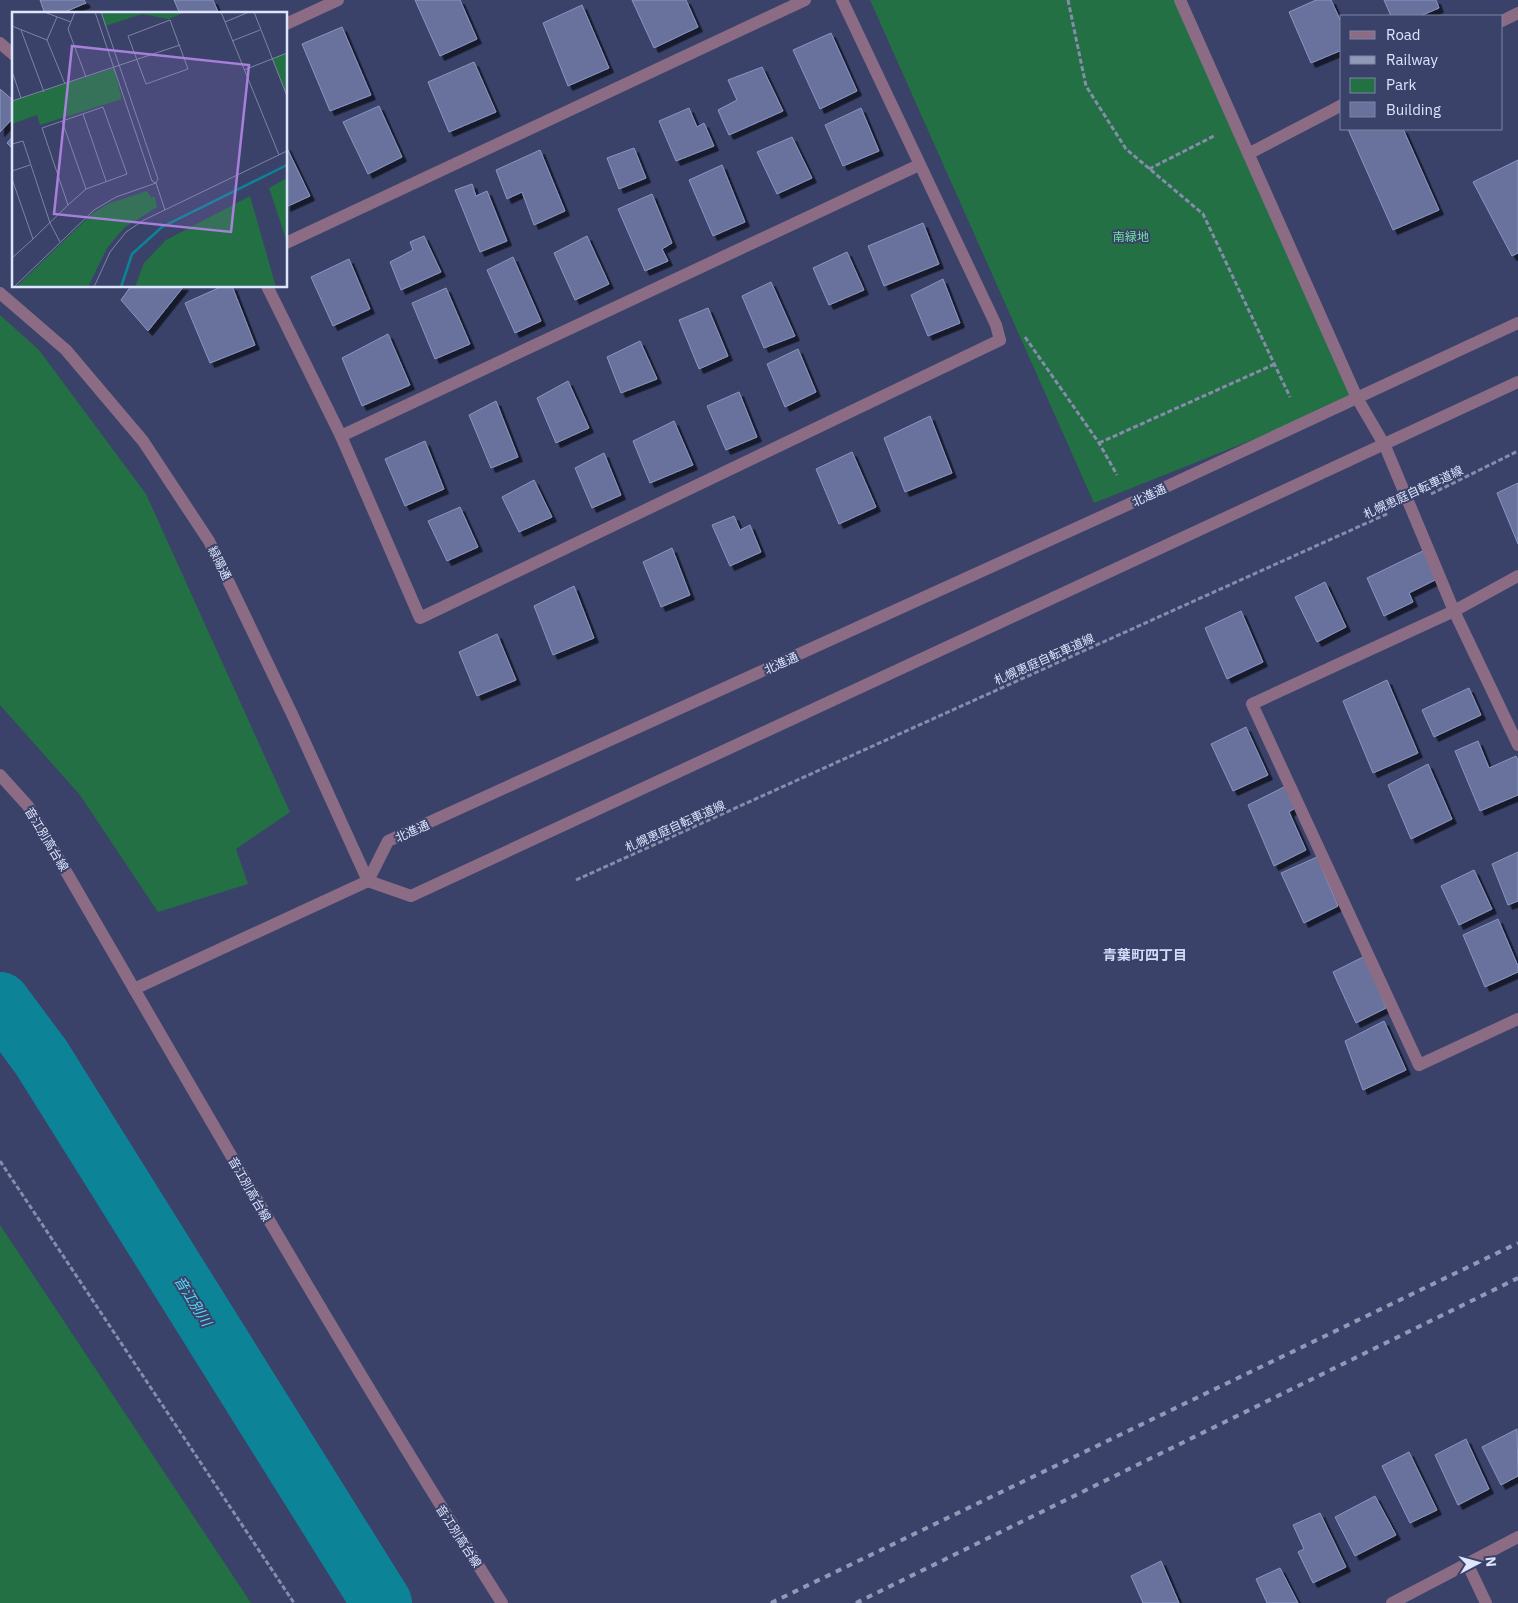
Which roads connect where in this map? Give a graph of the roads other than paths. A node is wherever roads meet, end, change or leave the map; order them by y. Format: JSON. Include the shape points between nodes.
{"nodes":[{"id":1,"x":338,"y":0,"type":"edge"},
{"id":2,"x":805,"y":0,"type":"edge"},
{"id":3,"x":842,"y":0,"type":"edge"},
{"id":4,"x":1180,"y":0,"type":"edge"},
{"id":5,"x":1518,"y":13,"type":"edge"},
{"id":6,"x":1503,"y":20,"type":"edge"},
{"id":7,"x":288,"y":23,"type":"edge"},
{"id":8,"x":0,"y":43,"type":"edge"},
{"id":9,"x":12,"y":53,"type":"edge"},
{"id":10,"x":1340,"y":106,"type":"edge"},
{"id":11,"x":1250,"y":153,"type":"junction"},
{"id":12,"x":919,"y":165,"type":"junction"},
{"id":13,"x":288,"y":242,"type":"edge"},
{"id":14,"x":268,"y":288,"type":"edge"},
{"id":15,"x":0,"y":293,"type":"edge"},
{"id":16,"x":1518,"y":323,"type":"edge"},
{"id":17,"x":1518,"y":382,"type":"edge"},
{"id":18,"x":1357,"y":398,"type":"junction"},
{"id":19,"x":341,"y":436,"type":"junction"},
{"id":20,"x":1385,"y":446,"type":"junction"},
{"id":21,"x":1518,"y":576,"type":"edge"},
{"id":22,"x":1454,"y":611,"type":"junction"},
{"id":23,"x":1518,"y":745,"type":"edge"},
{"id":24,"x":0,"y":775,"type":"edge"},
{"id":25,"x":368,"y":881,"type":"junction"},
{"id":26,"x":134,"y":989,"type":"junction"},
{"id":27,"x":1518,"y":1020,"type":"edge"},
{"id":28,"x":1518,"y":1537,"type":"edge"},
{"id":29,"x":1467,"y":1563,"type":"junction"},
{"id":30,"x":502,"y":1603,"type":"edge"},
{"id":31,"x":1392,"y":1603,"type":"edge"},
{"id":32,"x":1486,"y":1603,"type":"edge"}],
"edges":[{"from":1,"to":7,"type":"street"},
{"from":2,"to":13,"type":"street"},
{"from":3,"to":12,"type":"street"},
{"from":4,"to":11,"type":"street"},
{"from":5,"to":6,"type":"street"},
{"from":8,"to":9,"type":"street"},
{"from":10,"to":11,"type":"street"},
{"from":11,"to":18,"type":"street"},
{"from":12,"to":19,"type":"street"},
{"from":12,"to":19,"type":"street","via":[[996,324],[1000,340],[420,618]]},
{"from":14,"to":19,"type":"street"},
{"from":15,"to":25,"type":"street","name":"緑陽通","via":[[66,350],[143,441],[209,541]]},
{"from":16,"to":18,"type":"street","name":"北進通"},
{"from":17,"to":20,"type":"street"},
{"from":18,"to":20,"type":"street"},
{"from":18,"to":25,"type":"street","name":"北進通","via":[[388,842]]},
{"from":20,"to":22,"type":"street"},
{"from":20,"to":25,"type":"street","via":[[411,896]]},
{"from":21,"to":22,"type":"street"},
{"from":22,"to":23,"type":"street"},
{"from":22,"to":27,"type":"street","via":[[1252,704],[1419,1065]]},
{"from":24,"to":26,"type":"street","name":"音江別高台線","via":[[28,806]]},
{"from":25,"to":26,"type":"street"},
{"from":26,"to":30,"type":"street","name":"音江別高台線","via":[[404,1449]]},
{"from":28,"to":29,"type":"street"},
{"from":29,"to":31,"type":"street"},
{"from":29,"to":32,"type":"street"}]}
